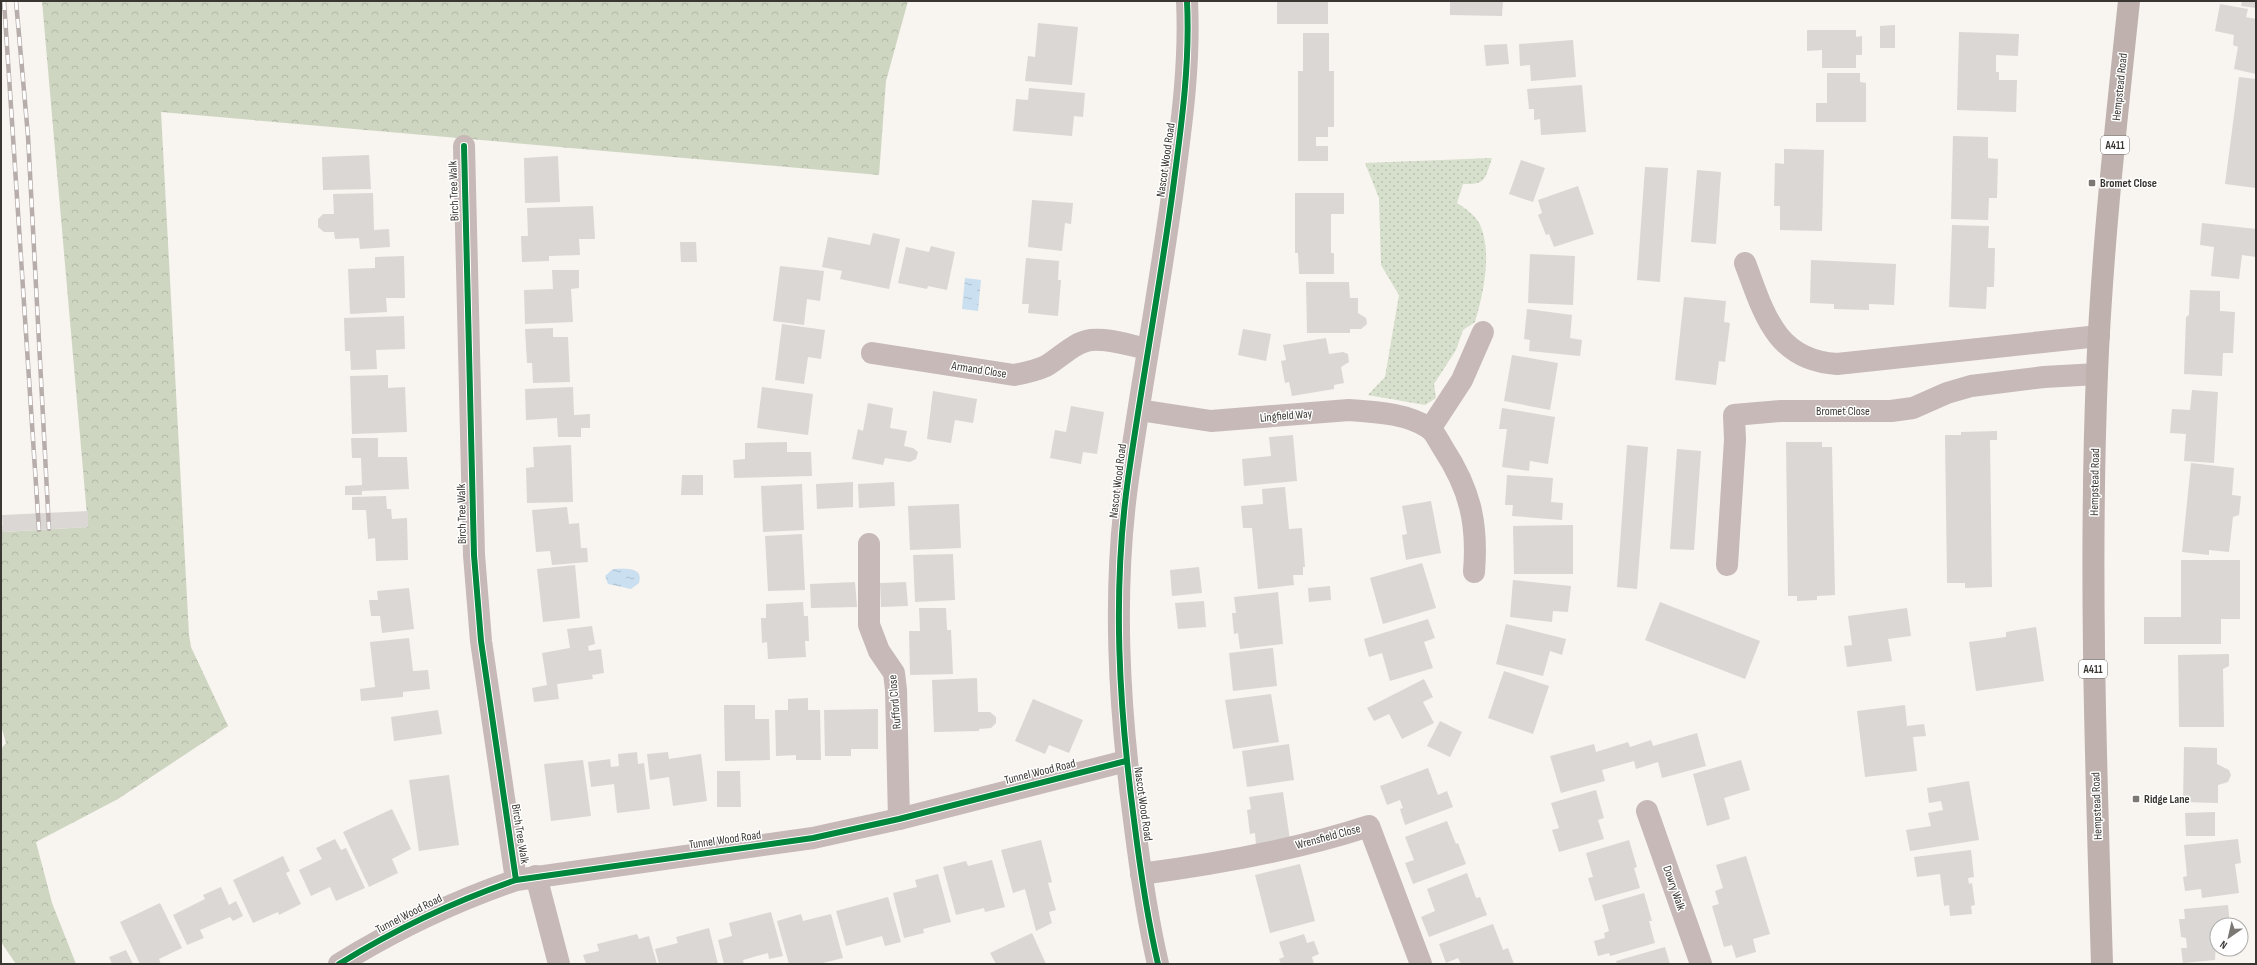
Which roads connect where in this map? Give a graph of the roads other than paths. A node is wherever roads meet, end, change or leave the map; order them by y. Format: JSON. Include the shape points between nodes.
{"nodes":[{"id":1,"x":1187,"y":1,"type":"edge"},
{"id":2,"x":2129,"y":1,"type":"edge"},
{"id":3,"x":464,"y":146,"type":"dead end"},
{"id":4,"x":1745,"y":263,"type":"dead end"},
{"id":5,"x":1483,"y":332,"type":"dead end"},
{"id":6,"x":2099,"y":336,"type":"junction"},
{"id":7,"x":1148,"y":350,"type":"junction"},
{"id":8,"x":872,"y":354,"type":"dead end"},
{"id":9,"x":2097,"y":374,"type":"junction"},
{"id":10,"x":1139,"y":410,"type":"junction"},
{"id":11,"x":1430,"y":429,"type":"junction"},
{"id":12,"x":869,"y":544,"type":"dead end"},
{"id":13,"x":1727,"y":565,"type":"dead end"},
{"id":14,"x":1474,"y":572,"type":"dead end"},
{"id":15,"x":1126,"y":761,"type":"junction"},
{"id":16,"x":1647,"y":811,"type":"dead end"},
{"id":17,"x":899,"y":819,"type":"junction"},
{"id":18,"x":1141,"y":874,"type":"junction"},
{"id":19,"x":526,"y":878,"type":"junction"},
{"id":20,"x":338,"y":964,"type":"edge"},
{"id":21,"x":559,"y":964,"type":"edge"},
{"id":22,"x":1158,"y":964,"type":"edge"},
{"id":23,"x":1421,"y":964,"type":"edge"},
{"id":24,"x":1701,"y":964,"type":"edge"},
{"id":25,"x":2102,"y":964,"type":"edge"}],
"edges":[{"from":1,"to":7,"type":"street","name":"Nascot Wood Road","via":[[1186,92],[1166,244]]},
{"from":2,"to":6,"type":"main road","name":"Hempstead Road","number":"A411"},
{"from":3,"to":19,"type":"street","name":"Birch Tree Walk","via":[[474,555],[481,641]]},
{"from":4,"to":6,"type":"street","via":[[1761,306],[1782,340],[1806,359],[1822,363],[1837,364]]},
{"from":5,"to":11,"type":"street","via":[[1462,380]]},
{"from":6,"to":9,"type":"main road","name":"Hempstead Road","number":"A411"},
{"from":7,"to":8,"type":"street","name":"Armand Close","via":[[1090,340],[1039,369],[1014,375]]},
{"from":7,"to":10,"type":"street","name":"Nascot Wood Road"},
{"from":9,"to":13,"type":"street","name":"Bromet Close","via":[[2044,377],[1971,386],[1913,408],[1892,411],[1781,411],[1734,415],[1735,440]]},
{"from":9,"to":25,"type":"main road","name":"Hempstead Road","number":"A411","via":[[2092,649]]},
{"from":10,"to":11,"type":"street","name":"Lingfield Way","via":[[1211,421],[1349,410],[1399,416]]},
{"from":10,"to":15,"type":"street","name":"Nascot Wood Road","via":[[1128,481],[1119,613],[1121,698]]},
{"from":11,"to":14,"type":"street","via":[[1463,481],[1476,550]]},
{"from":12,"to":17,"type":"street","name":"Rufford Close","via":[[869,625],[879,651],[894,673],[896,690]]},
{"from":15,"to":17,"type":"street","name":"Tunnel Wood Road"},
{"from":15,"to":18,"type":"street","name":"Nascot Wood Road"},
{"from":16,"to":24,"type":"street","name":"Dowry Walk"},
{"from":17,"to":19,"type":"street","name":"Tunnel Wood Road","via":[[813,838]]},
{"from":18,"to":22,"type":"street","name":"Nascot Wood Road"},
{"from":18,"to":23,"type":"street","name":"Wrensfield Close","via":[[1221,862],[1336,837],[1369,826]]},
{"from":19,"to":20,"type":"street","name":"Tunnel Wood Road","via":[[475,894]]},
{"from":19,"to":21,"type":"street","name":"Birch Tree Walk"}]}
